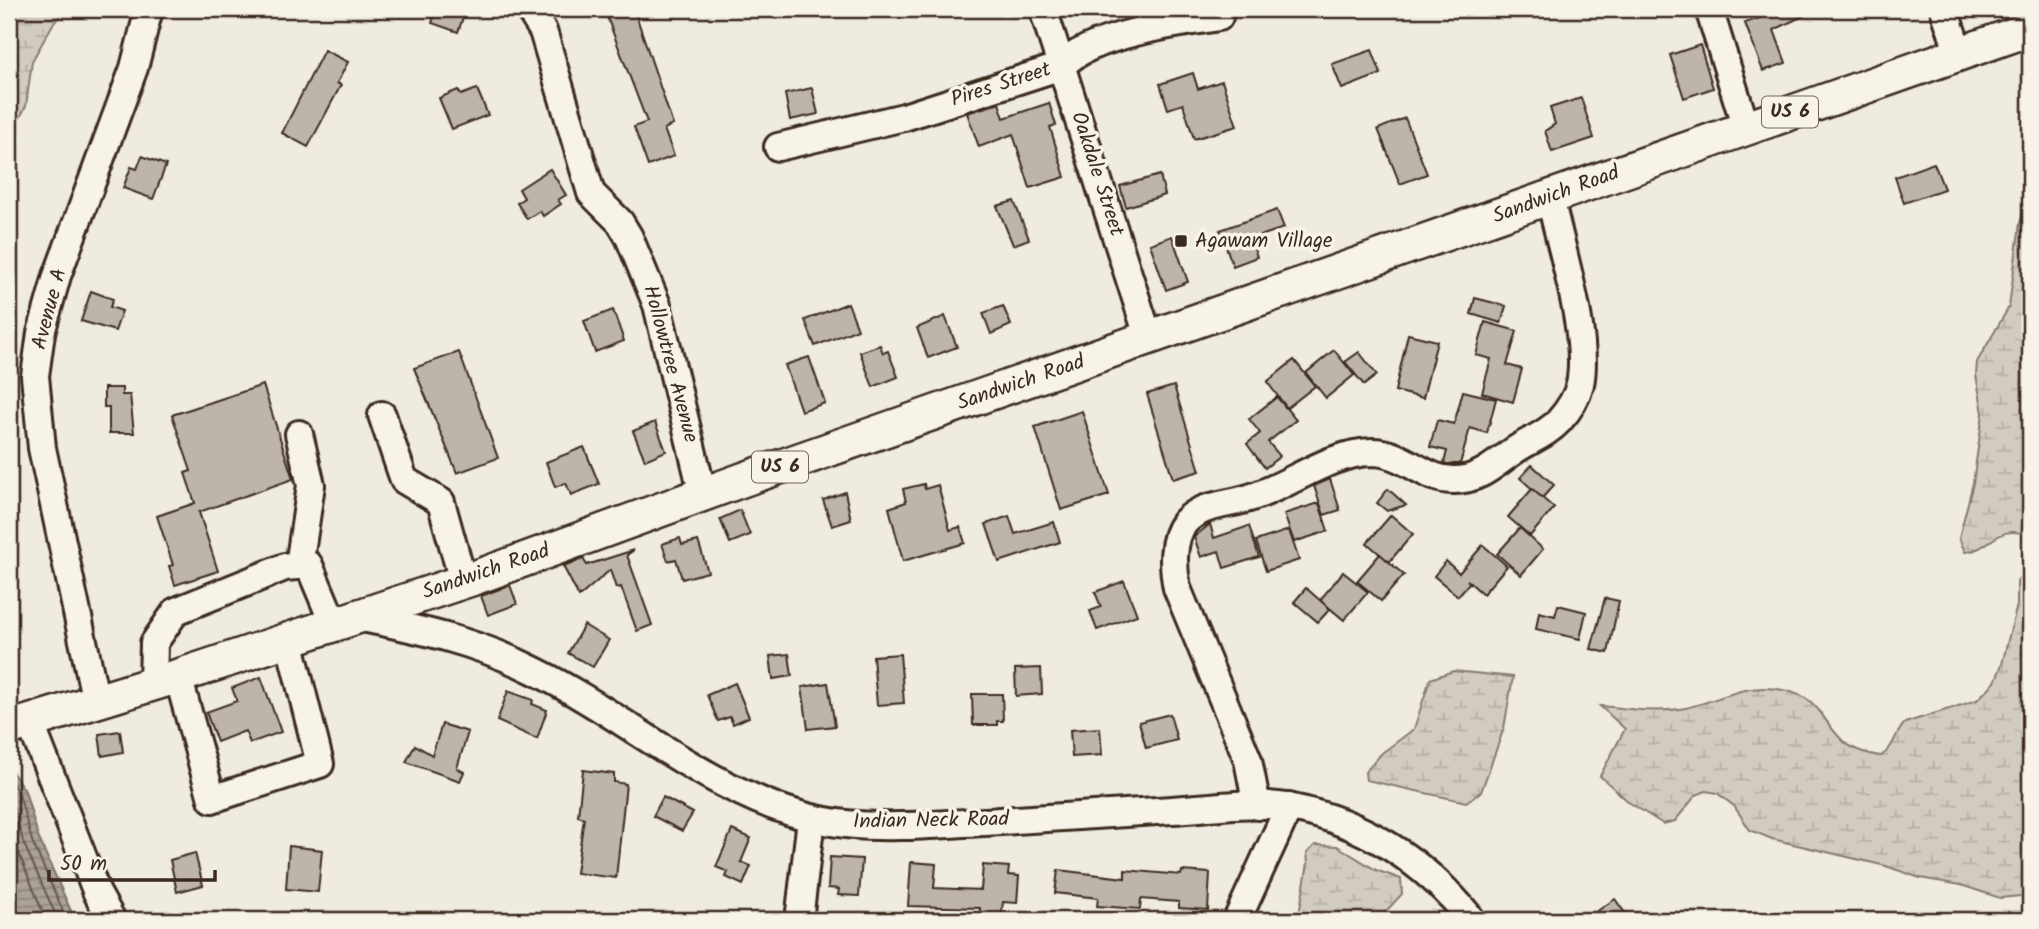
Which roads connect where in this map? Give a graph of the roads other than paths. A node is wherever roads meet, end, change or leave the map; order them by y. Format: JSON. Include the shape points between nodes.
{"nodes":[{"id":1,"x":149,"y":9,"type":"edge"},
{"id":2,"x":529,"y":9,"type":"edge"},
{"id":3,"x":1043,"y":9,"type":"edge"},
{"id":4,"x":1709,"y":9,"type":"edge"},
{"id":5,"x":1944,"y":9,"type":"edge"},
{"id":6,"x":1219,"y":17,"type":"dead end"},
{"id":7,"x":2030,"y":29,"type":"edge"},
{"id":8,"x":1959,"y":53,"type":"junction"},
{"id":9,"x":1062,"y":66,"type":"junction"},
{"id":10,"x":1746,"y":128,"type":"junction"},
{"id":11,"x":778,"y":146,"type":"dead end"},
{"id":12,"x":1549,"y":197,"type":"junction"},
{"id":13,"x":1149,"y":339,"type":"junction"},
{"id":14,"x":382,"y":415,"type":"dead end"},
{"id":15,"x":299,"y":434,"type":"dead end"},
{"id":16,"x":703,"y":495,"type":"junction"},
{"id":17,"x":299,"y":566,"type":"junction"},
{"id":18,"x":463,"y":582,"type":"junction"},
{"id":19,"x":346,"y":621,"type":"junction"},
{"id":20,"x":289,"y":640,"type":"junction"},
{"id":21,"x":165,"y":680,"type":"junction"},
{"id":22,"x":96,"y":702,"type":"junction"},
{"id":23,"x":19,"y":725,"type":"edge"},
{"id":24,"x":1257,"y":806,"type":"junction"},
{"id":25,"x":1289,"y":807,"type":"junction"},
{"id":26,"x":811,"y":819,"type":"junction"},
{"id":27,"x":112,"y":920,"type":"edge"},
{"id":28,"x":799,"y":920,"type":"edge"},
{"id":29,"x":1237,"y":920,"type":"edge"},
{"id":30,"x":1472,"y":920,"type":"edge"}],
"edges":[{"from":1,"to":22,"type":"street","name":"Avenue A","via":[[130,80],[57,276],[35,376],[42,448]]},
{"from":2,"to":16,"type":"street","name":"Hollowtree Avenue","via":[[543,31],[591,193],[629,237],[657,305]]},
{"from":3,"to":9,"type":"street","name":"Oakdale Street"},
{"from":4,"to":10,"type":"street"},
{"from":5,"to":8,"type":"street"},
{"from":6,"to":9,"type":"street","name":"Pires Street","via":[[1104,42],[1073,54]]},
{"from":7,"to":8,"type":"main road","name":"Sandwich Road","number":"US 6"},
{"from":8,"to":10,"type":"main road","name":"Sandwich Road","number":"US 6"},
{"from":9,"to":11,"type":"street","name":"Pires Street","via":[[904,117]]},
{"from":9,"to":13,"type":"street","name":"Oakdale Street"},
{"from":10,"to":12,"type":"main road","name":"Sandwich Road","number":"US 6"},
{"from":12,"to":13,"type":"main road","name":"Sandwich Road","number":"US 6"},
{"from":12,"to":24,"type":"street","via":[[1571,284],[1582,366],[1574,399],[1558,422],[1468,479],[1435,478],[1394,455],[1362,453],[1256,496],[1205,509],[1180,530],[1174,555],[1177,588],[1248,760]]},
{"from":13,"to":16,"type":"main road","name":"Sandwich Road","number":"US 6"},
{"from":14,"to":18,"type":"street","via":[[404,480],[441,502]]},
{"from":15,"to":17,"type":"street","via":[[311,485]]},
{"from":16,"to":18,"type":"main road","name":"Sandwich Road","number":"US 6"},
{"from":17,"to":19,"type":"street","via":[[309,565]]},
{"from":17,"to":21,"type":"street","via":[[285,567],[176,611],[154,643]]},
{"from":18,"to":19,"type":"main road","name":"Sandwich Road","number":"US 6"},
{"from":19,"to":20,"type":"main road","name":"Sandwich Road","number":"US 6"},
{"from":19,"to":26,"type":"street","name":"Indian Neck Road","via":[[452,637],[508,658],[577,694],[725,784]]},
{"from":20,"to":21,"type":"main road","name":"Sandwich Road","number":"US 6"},
{"from":20,"to":21,"type":"street","via":[[320,764],[212,799]]},
{"from":21,"to":22,"type":"main road","name":"Sandwich Road","number":"US 6"},
{"from":22,"to":23,"type":"main road","name":"Sandwich Road","number":"US 6"},
{"from":23,"to":27,"type":"street"},
{"from":24,"to":25,"type":"street","name":"Indian Neck Road"},
{"from":24,"to":26,"type":"street","name":"Indian Neck Road","via":[[927,825]]},
{"from":25,"to":29,"type":"street"},
{"from":25,"to":30,"type":"street","name":"Indian Neck Road","via":[[1348,824],[1392,846],[1439,884]]},
{"from":26,"to":28,"type":"street"}]}
